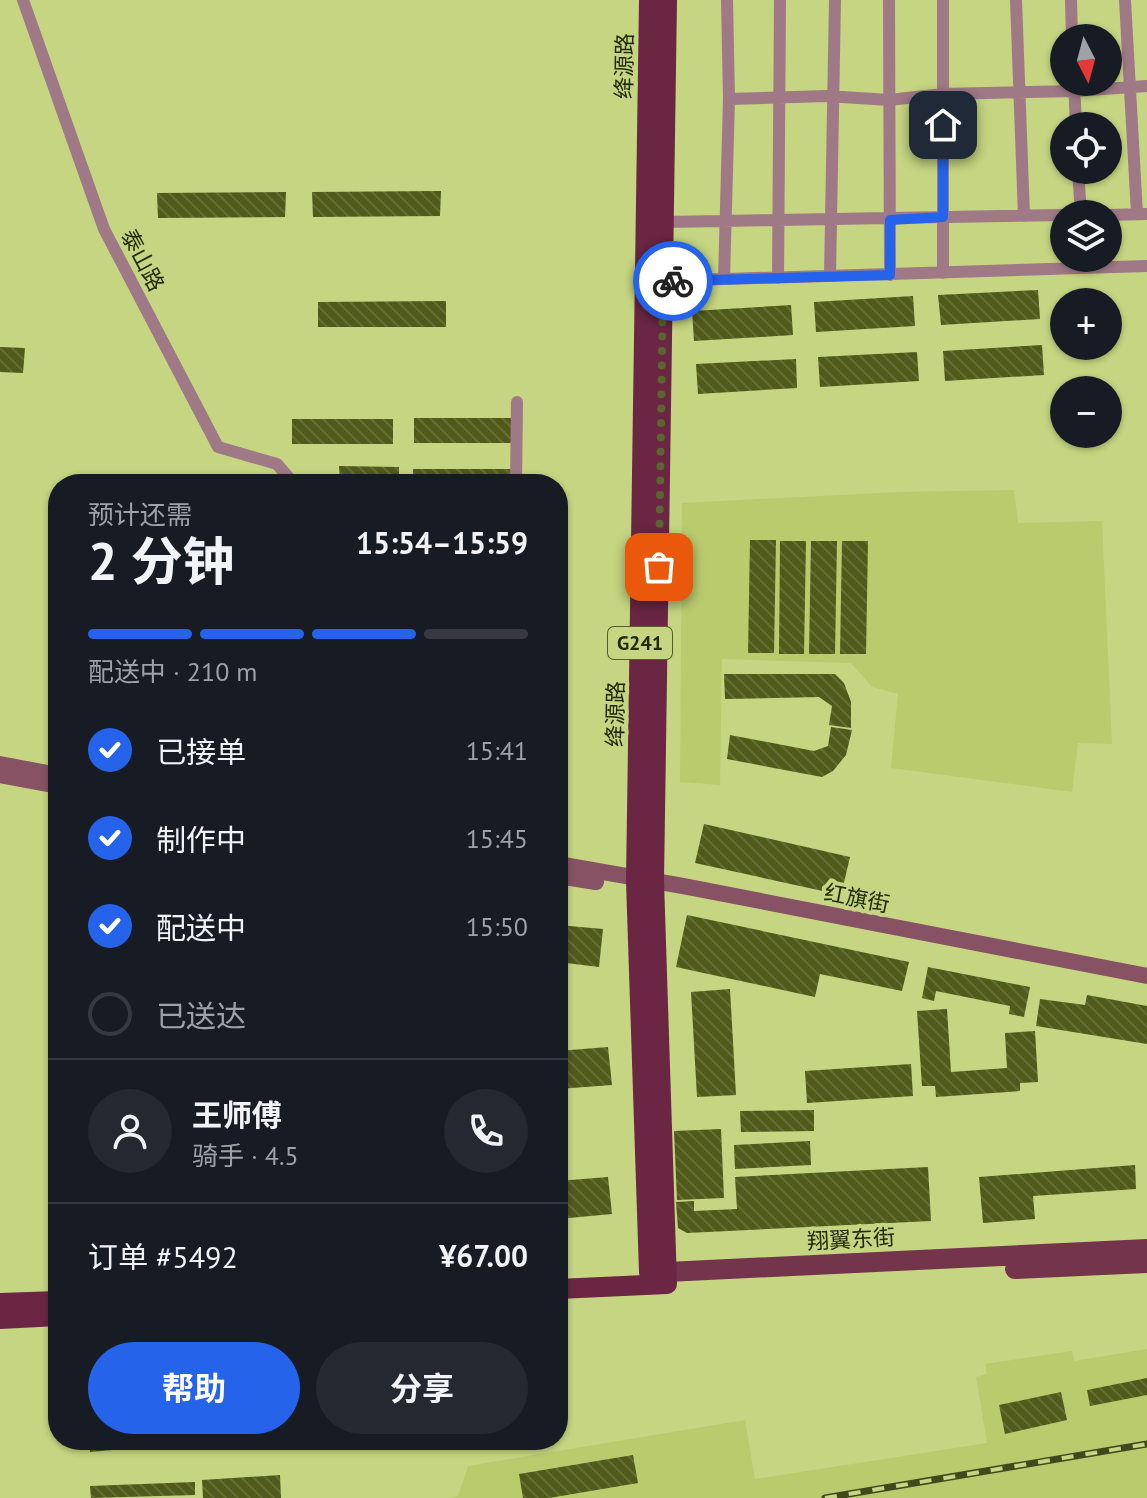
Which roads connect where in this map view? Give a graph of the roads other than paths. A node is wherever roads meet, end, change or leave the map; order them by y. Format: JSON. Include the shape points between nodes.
{"nodes":[{"id":1,"x":23,"y":0,"type":"edge"},
{"id":2,"x":649,"y":0,"type":"edge"},
{"id":3,"x":667,"y":0,"type":"edge"},
{"id":4,"x":727,"y":0,"type":"edge"},
{"id":5,"x":780,"y":0,"type":"edge"},
{"id":6,"x":835,"y":0,"type":"edge"},
{"id":7,"x":889,"y":0,"type":"edge"},
{"id":8,"x":943,"y":0,"type":"edge"},
{"id":9,"x":1016,"y":0,"type":"edge"},
{"id":10,"x":1071,"y":0,"type":"edge"},
{"id":11,"x":1125,"y":0,"type":"edge"},
{"id":12,"x":1072,"y":24,"type":"edge"},
{"id":13,"x":1147,"y":86,"type":"edge"},
{"id":14,"x":1122,"y":87,"type":"edge"},
{"id":15,"x":1130,"y":87,"type":"junction"},
{"id":16,"x":1050,"y":89,"type":"edge"},
{"id":17,"x":1020,"y":92,"type":"junction"},
{"id":18,"x":943,"y":94,"type":"junction"},
{"id":19,"x":834,"y":96,"type":"junction"},
{"id":20,"x":780,"y":98,"type":"junction"},
{"id":21,"x":729,"y":99,"type":"junction"},
{"id":22,"x":889,"y":100,"type":"junction"},
{"id":23,"x":1142,"y":214,"type":"edge"},
{"id":24,"x":1050,"y":215,"type":"edge"},
{"id":25,"x":1122,"y":215,"type":"edge"},
{"id":26,"x":1024,"y":216,"type":"junction"},
{"id":27,"x":943,"y":217,"type":"junction"},
{"id":28,"x":830,"y":220,"type":"junction"},
{"id":29,"x":890,"y":220,"type":"junction"},
{"id":30,"x":726,"y":221,"type":"junction"},
{"id":31,"x":779,"y":221,"type":"junction"},
{"id":32,"x":664,"y":222,"type":"junction"},
{"id":33,"x":1147,"y":266,"type":"edge"},
{"id":34,"x":943,"y":273,"type":"junction"},
{"id":35,"x":890,"y":275,"type":"junction"},
{"id":36,"x":830,"y":276,"type":"junction"},
{"id":37,"x":778,"y":278,"type":"junction"},
{"id":38,"x":724,"y":279,"type":"junction"},
{"id":39,"x":663,"y":281,"type":"junction"},
{"id":40,"x":517,"y":402,"type":"dead end"},
{"id":41,"x":286,"y":474,"type":"edge"},
{"id":42,"x":516,"y":474,"type":"edge"},
{"id":43,"x":0,"y":764,"type":"edge"},
{"id":44,"x":48,"y":773,"type":"edge"},
{"id":45,"x":0,"y":775,"type":"edge"},
{"id":46,"x":48,"y":784,"type":"edge"},
{"id":47,"x":568,"y":866,"type":"edge"},
{"id":48,"x":568,"y":877,"type":"edge"},
{"id":49,"x":646,"y":885,"type":"junction"},
{"id":50,"x":1147,"y":976,"type":"edge"},
{"id":51,"x":1147,"y":987,"type":"edge"},
{"id":52,"x":1147,"y":1249,"type":"edge"},
{"id":53,"x":1147,"y":1263,"type":"edge"},
{"id":54,"x":568,"y":1277,"type":"edge"},
{"id":55,"x":659,"y":1278,"type":"junction"},
{"id":56,"x":568,"y":1288,"type":"edge"},
{"id":57,"x":48,"y":1301,"type":"edge"},
{"id":58,"x":0,"y":1303,"type":"edge"},
{"id":59,"x":48,"y":1317,"type":"edge"},
{"id":60,"x":0,"y":1319,"type":"edge"}],
"edges":[{"from":1,"to":41,"type":"street","name":"泰山路","via":[[104,229],[218,447],[277,464]]},
{"from":2,"to":49,"type":"highway","name":"绛源路","number":"G241"},
{"from":3,"to":32,"type":"highway","name":"绛源路","number":"G241"},
{"from":4,"to":21,"type":"street"},
{"from":5,"to":20,"type":"street"},
{"from":6,"to":19,"type":"street"},
{"from":7,"to":22,"type":"street"},
{"from":8,"to":18,"type":"street"},
{"from":9,"to":17,"type":"street"},
{"from":10,"to":12,"type":"street"},
{"from":11,"to":15,"type":"street"},
{"from":13,"to":15,"type":"street"},
{"from":14,"to":15,"type":"street"},
{"from":15,"to":23,"type":"street"},
{"from":16,"to":17,"type":"street"},
{"from":17,"to":18,"type":"street"},
{"from":17,"to":26,"type":"street"},
{"from":18,"to":22,"type":"street"},
{"from":18,"to":27,"type":"street"},
{"from":19,"to":20,"type":"street"},
{"from":19,"to":22,"type":"street"},
{"from":19,"to":28,"type":"street"},
{"from":20,"to":21,"type":"street"},
{"from":20,"to":31,"type":"street"},
{"from":21,"to":30,"type":"street"},
{"from":22,"to":29,"type":"street"},
{"from":23,"to":25,"type":"street"},
{"from":24,"to":26,"type":"street"},
{"from":26,"to":27,"type":"street"},
{"from":27,"to":29,"type":"street"},
{"from":27,"to":34,"type":"street"},
{"from":28,"to":29,"type":"street"},
{"from":28,"to":31,"type":"street"},
{"from":28,"to":36,"type":"street"},
{"from":29,"to":35,"type":"street"},
{"from":30,"to":31,"type":"street"},
{"from":30,"to":32,"type":"street"},
{"from":30,"to":38,"type":"street"},
{"from":31,"to":37,"type":"street"},
{"from":32,"to":39,"type":"highway","name":"绛源路","number":"G241"},
{"from":33,"to":34,"type":"street"},
{"from":34,"to":35,"type":"street"},
{"from":35,"to":36,"type":"street"},
{"from":36,"to":37,"type":"street"},
{"from":37,"to":38,"type":"street"},
{"from":38,"to":39,"type":"street"},
{"from":39,"to":49,"type":"highway","name":"绛源路","number":"G241"},
{"from":40,"to":42,"type":"street"},
{"from":43,"to":44,"type":"main road"},
{"from":45,"to":46,"type":"main road"},
{"from":47,"to":49,"type":"main road","name":"红旗街"},
{"from":48,"to":49,"type":"main road","name":"红旗街"},
{"from":49,"to":50,"type":"main road","name":"红旗街"},
{"from":49,"to":51,"type":"main road","name":"红旗街"},
{"from":49,"to":55,"type":"highway","name":"绛源路","number":"G241"},
{"from":52,"to":55,"type":"main road","name":"翔翼东街"},
{"from":53,"to":55,"type":"main road","name":"翔翼东街"},
{"from":54,"to":55,"type":"highway","name":"翔翼东街"},
{"from":55,"to":56,"type":"highway","name":"翔翼东街"},
{"from":57,"to":58,"type":"highway"},
{"from":59,"to":60,"type":"highway"}]}
